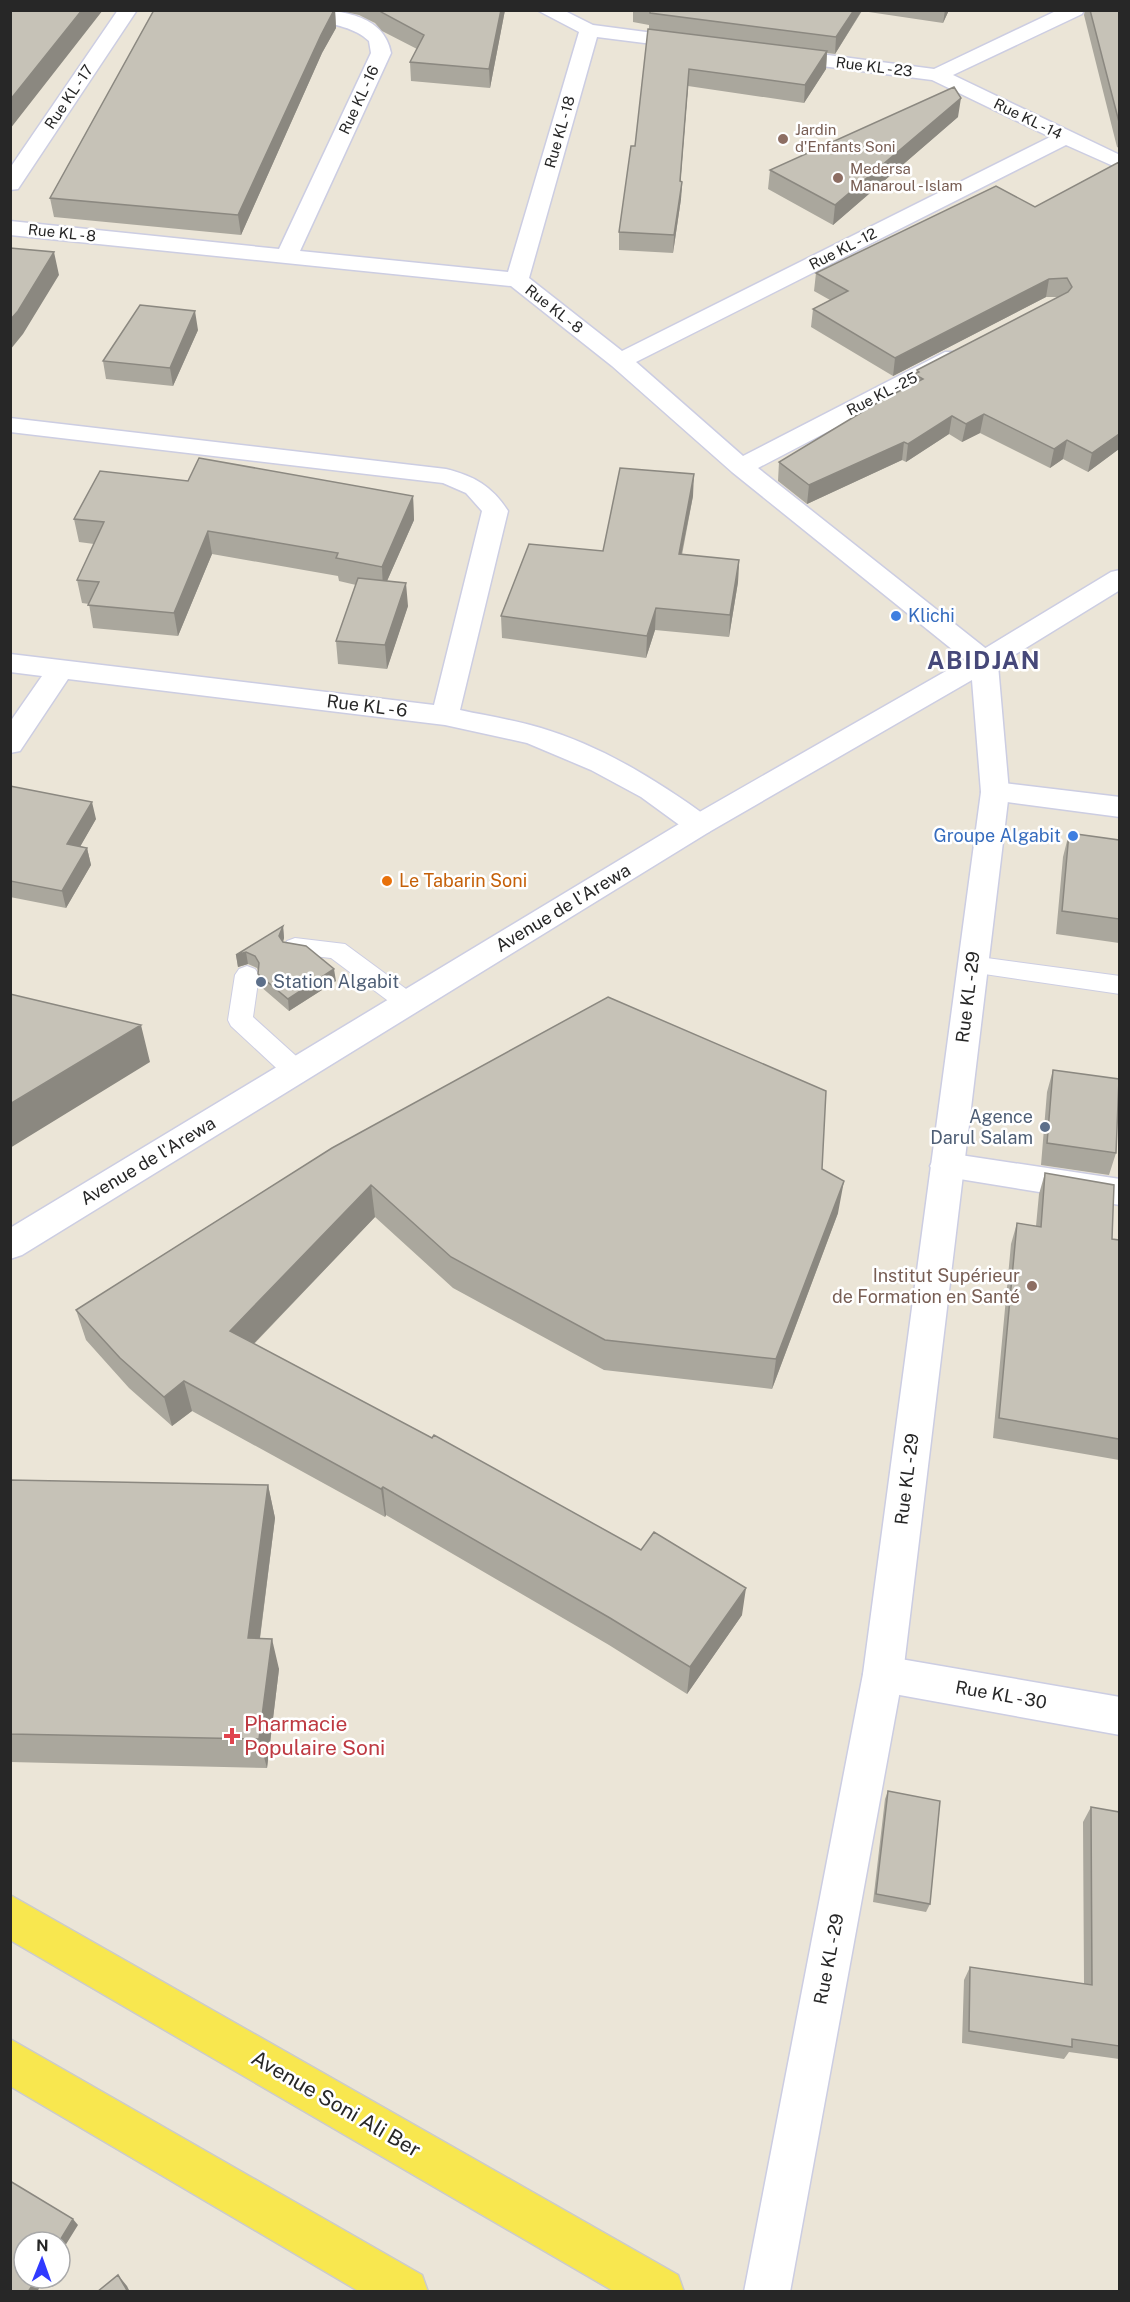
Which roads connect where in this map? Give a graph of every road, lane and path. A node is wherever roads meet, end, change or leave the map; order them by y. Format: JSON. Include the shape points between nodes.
{"nodes":[{"id":1,"x":128,"y":10,"type":"edge"},
{"id":2,"x":279,"y":10,"type":"edge"},
{"id":3,"x":546,"y":10,"type":"edge"},
{"id":4,"x":1075,"y":10,"type":"edge"},
{"id":5,"x":589,"y":30,"type":"junction"},
{"id":6,"x":717,"y":46,"type":"edge"},
{"id":7,"x":763,"y":52,"type":"edge"},
{"id":8,"x":937,"y":75,"type":"junction"},
{"id":9,"x":1066,"y":137,"type":"junction"},
{"id":10,"x":1119,"y":163,"type":"edge"},
{"id":11,"x":10,"y":184,"type":"edge"},
{"id":12,"x":10,"y":228,"type":"edge"},
{"id":13,"x":287,"y":255,"type":"junction"},
{"id":14,"x":517,"y":280,"type":"junction"},
{"id":15,"x":972,"y":347,"type":"edge"},
{"id":16,"x":620,"y":361,"type":"junction"},
{"id":17,"x":10,"y":425,"type":"edge"},
{"id":18,"x":741,"y":466,"type":"junction"},
{"id":19,"x":1119,"y":578,"type":"edge"},
{"id":20,"x":984,"y":661,"type":"junction"},
{"id":21,"x":10,"y":663,"type":"edge"},
{"id":22,"x":61,"y":669,"type":"junction"},
{"id":23,"x":445,"y":716,"type":"junction"},
{"id":24,"x":10,"y":744,"type":"edge"},
{"id":25,"x":995,"y":792,"type":"junction"},
{"id":26,"x":1119,"y":807,"type":"edge"},
{"id":27,"x":699,"y":825,"type":"junction"},
{"id":28,"x":295,"y":947,"type":"edge"},
{"id":29,"x":972,"y":965,"type":"junction"},
{"id":30,"x":247,"y":975,"type":"dead end"},
{"id":31,"x":1119,"y":985,"type":"edge"},
{"id":32,"x":408,"y":1003,"type":"junction"},
{"id":33,"x":296,"y":1071,"type":"junction"},
{"id":34,"x":947,"y":1166,"type":"junction"},
{"id":35,"x":1119,"y":1192,"type":"edge"},
{"id":36,"x":10,"y":1245,"type":"edge"},
{"id":37,"x":883,"y":1674,"type":"junction"},
{"id":38,"x":1119,"y":1716,"type":"edge"},
{"id":39,"x":10,"y":1916,"type":"edge"},
{"id":40,"x":10,"y":2061,"type":"edge"},
{"id":41,"x":405,"y":2292,"type":"edge"},
{"id":42,"x":661,"y":2292,"type":"edge"},
{"id":43,"x":767,"y":2292,"type":"edge"}],
"edges":[{"from":1,"to":11,"type":"street","name":"Rue KL - 17"},
{"from":2,"to":13,"type":"street","name":"Rue KL - 16","via":[[327,15],[360,25],[378,39],[381,53]]},
{"from":3,"to":5,"type":"street"},
{"from":4,"to":8,"type":"street","name":"Rue KL - 23"},
{"from":5,"to":6,"type":"street"},
{"from":5,"to":14,"type":"street","name":"Rue KL - 18"},
{"from":7,"to":8,"type":"street","name":"Rue KL - 23"},
{"from":8,"to":9,"type":"street","name":"Rue KL - 14"},
{"from":9,"to":10,"type":"street","name":"Rue KL - 14"},
{"from":9,"to":16,"type":"street","name":"Rue KL - 12"},
{"from":12,"to":13,"type":"street","name":"Rue KL - 8"},
{"from":13,"to":14,"type":"street","name":"Rue KL - 8"},
{"from":14,"to":16,"type":"street","name":"Rue KL - 8"},
{"from":15,"to":18,"type":"street","name":"Rue KL - 25"},
{"from":16,"to":18,"type":"street","name":"Rue KL - 8"},
{"from":17,"to":23,"type":"street","via":[[446,476],[468,483],[486,495],[495,511]]},
{"from":18,"to":20,"type":"street","name":"Rue KL - 8"},
{"from":19,"to":20,"type":"street","name":"Avenue de l'Arewa"},
{"from":20,"to":25,"type":"street","name":"Rue KL - 29"},
{"from":20,"to":27,"type":"street","name":"Avenue de l'Arewa"},
{"from":21,"to":22,"type":"street","name":"Rue KL - 6"},
{"from":22,"to":23,"type":"street","name":"Rue KL - 6"},
{"from":22,"to":24,"type":"street"},
{"from":23,"to":27,"type":"street","name":"Rue KL - 6","via":[[534,735],[601,763],[651,790]]},
{"from":25,"to":26,"type":"street"},
{"from":25,"to":29,"type":"street","name":"Rue KL - 29"},
{"from":27,"to":32,"type":"street","name":"Avenue de l'Arewa"},
{"from":28,"to":32,"type":"lane","via":[[337,950]]},
{"from":29,"to":31,"type":"lane"},
{"from":29,"to":34,"type":"street","name":"Rue KL - 29"},
{"from":30,"to":33,"type":"lane","via":[[240,1020]]},
{"from":32,"to":33,"type":"street","name":"Avenue de l'Arewa"},
{"from":33,"to":36,"type":"street","name":"Avenue de l'Arewa"},
{"from":34,"to":35,"type":"street"},
{"from":34,"to":37,"type":"street","name":"Rue KL - 29"},
{"from":37,"to":38,"type":"street","name":"Rue KL - 30"},
{"from":37,"to":43,"type":"street","name":"Rue KL - 29"},
{"from":39,"to":42,"type":"main road","name":"Avenue Soni Ali Ber"},
{"from":40,"to":41,"type":"main road"}]}
